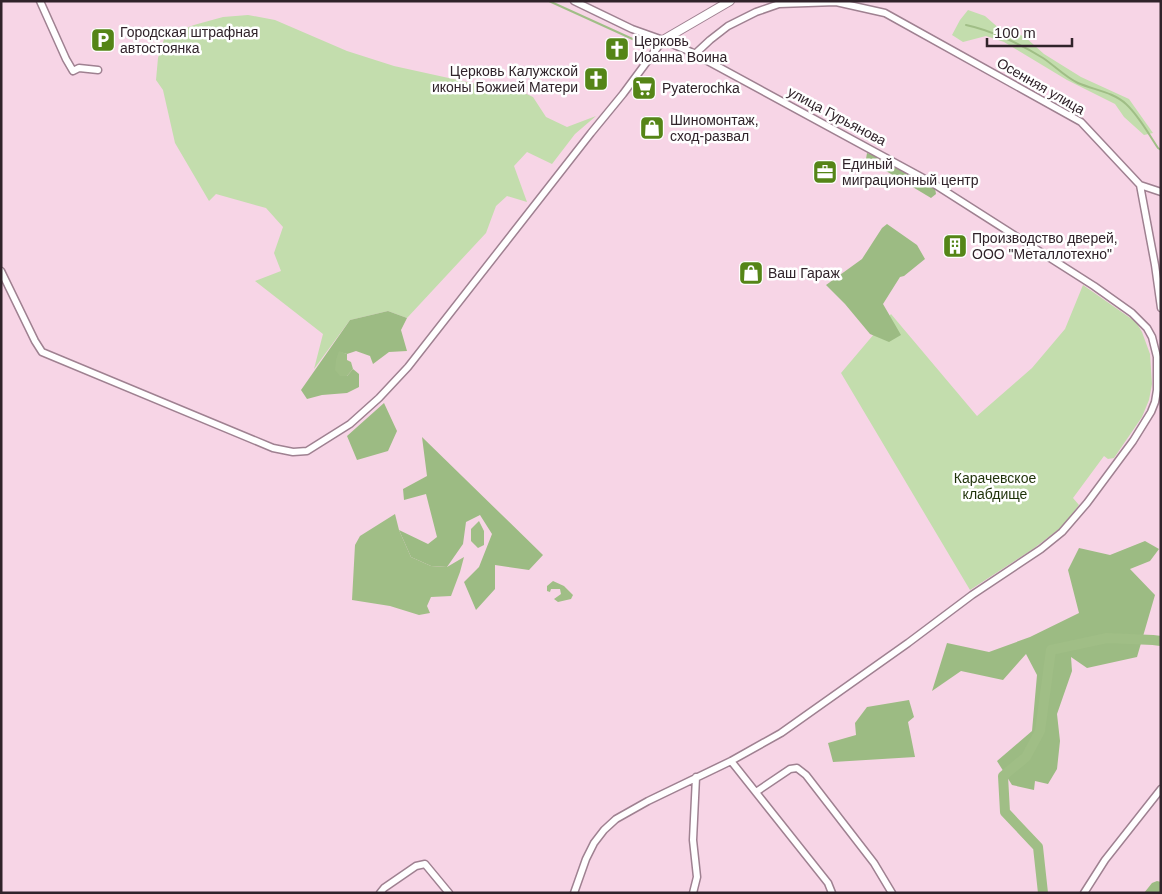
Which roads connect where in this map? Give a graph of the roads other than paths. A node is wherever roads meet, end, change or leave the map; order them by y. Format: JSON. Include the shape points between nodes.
{"nodes":[{"id":1,"x":40,"y":1,"type":"edge"},
{"id":2,"x":574,"y":1,"type":"edge"},
{"id":3,"x":730,"y":1,"type":"edge"},
{"id":4,"x":663,"y":40,"type":"junction"},
{"id":5,"x":695,"y":54,"type":"junction"},
{"id":6,"x":98,"y":70,"type":"dead end"},
{"id":7,"x":1140,"y":184,"type":"junction"},
{"id":8,"x":1161,"y":192,"type":"edge"},
{"id":9,"x":1,"y":270,"type":"edge"},
{"id":10,"x":1161,"y":308,"type":"edge"},
{"id":11,"x":1160,"y":356,"type":"edge"},
{"id":12,"x":731,"y":761,"type":"junction"},
{"id":13,"x":696,"y":777,"type":"junction"},
{"id":14,"x":1161,"y":789,"type":"edge"},
{"id":15,"x":756,"y":792,"type":"junction"},
{"id":16,"x":380,"y":893,"type":"edge"},
{"id":17,"x":449,"y":893,"type":"edge"},
{"id":18,"x":574,"y":893,"type":"edge"},
{"id":19,"x":693,"y":893,"type":"edge"},
{"id":20,"x":832,"y":893,"type":"edge"},
{"id":21,"x":892,"y":893,"type":"edge"},
{"id":22,"x":1084,"y":893,"type":"edge"}],
"edges":[{"from":1,"to":6,"type":"street","via":[[73,71],[79,68]]},
{"from":2,"to":4,"type":"street","name":"улица Гурьянова"},
{"from":3,"to":4,"type":"main road"},
{"from":4,"to":5,"type":"street","name":"улица Гурьянова"},
{"from":4,"to":9,"type":"street","via":[[408,367],[350,424],[307,451],[273,448],[42,352]]},
{"from":5,"to":7,"type":"street","name":"Осенняя улица","via":[[728,26],[779,4],[836,2],[885,13],[1081,122]]},
{"from":5,"to":11,"type":"street","name":"улица Гурьянова","via":[[934,184],[1094,286],[1140,320]]},
{"from":7,"to":8,"type":"street","name":"Осенняя улица"},
{"from":7,"to":10,"type":"street"},
{"from":11,"to":12,"type":"street","name":"улица Гурьянова","via":[[1155,402],[1146,422],[1062,532],[781,733]]},
{"from":12,"to":13,"type":"street","name":"улица Гурьянова"},
{"from":12,"to":15,"type":"street"},
{"from":13,"to":18,"type":"street","name":"улица Гурьянова","via":[[632,809],[604,830],[586,859]]},
{"from":13,"to":19,"type":"street","via":[[693,840],[697,877]]},
{"from":14,"to":22,"type":"street","via":[[1105,860]]},
{"from":15,"to":20,"type":"street","via":[[828,883]]},
{"from":15,"to":21,"type":"street","via":[[790,769],[797,768],[868,855]]},
{"from":16,"to":17,"type":"street","via":[[416,866],[425,864]]}]}
